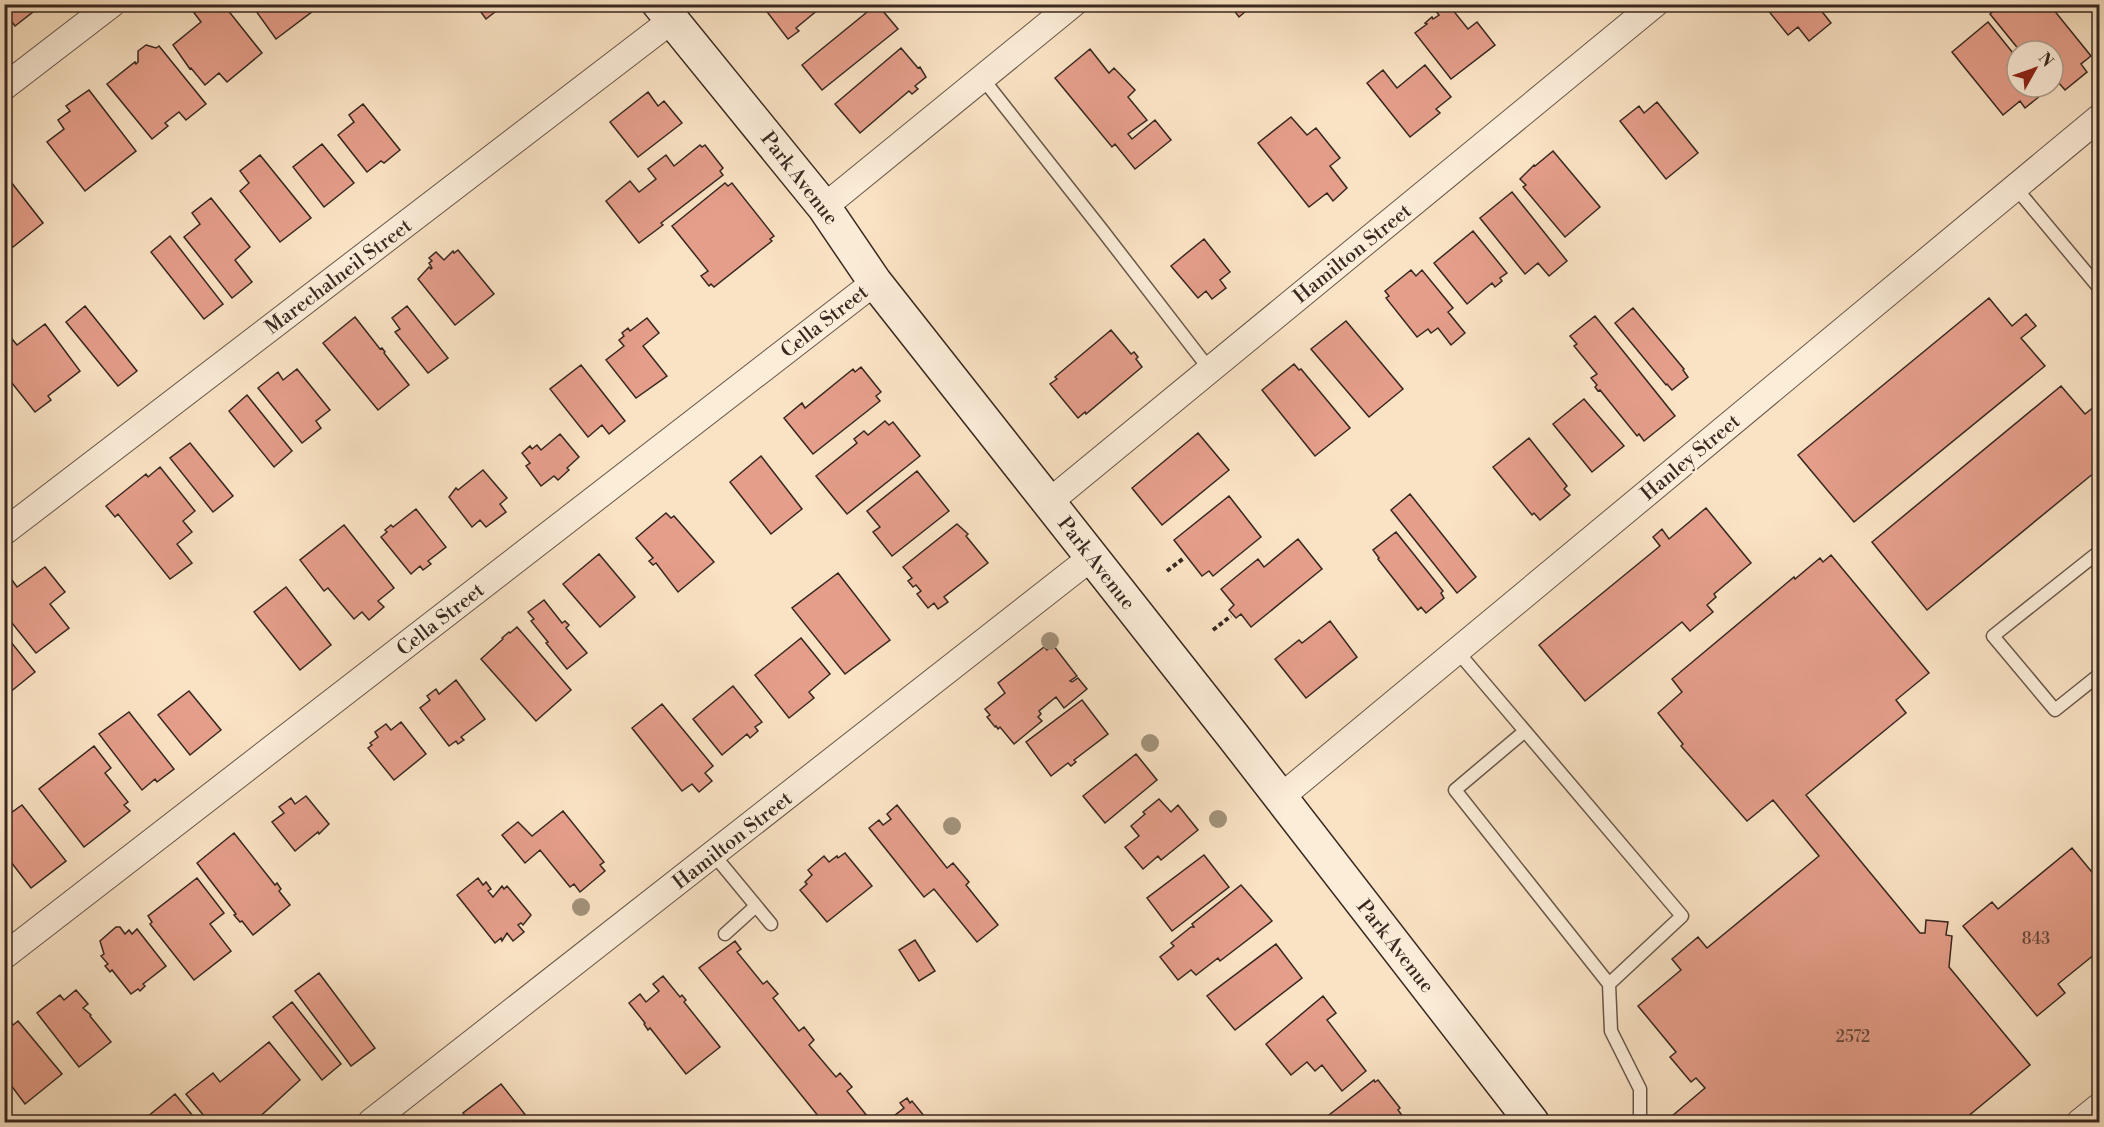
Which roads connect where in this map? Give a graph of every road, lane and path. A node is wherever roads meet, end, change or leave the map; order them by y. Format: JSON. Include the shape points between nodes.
{"nodes":[{"id":1,"x":112,"y":4,"type":"edge"},
{"id":2,"x":1073,"y":4,"type":"edge"},
{"id":3,"x":1655,"y":4,"type":"edge"},
{"id":4,"x":666,"y":12,"type":"edge"},
{"id":5,"x":983,"y":79,"type":"junction"},
{"id":6,"x":4,"y":87,"type":"edge"},
{"id":7,"x":2100,"y":117,"type":"edge"},
{"id":8,"x":2015,"y":187,"type":"junction"},
{"id":9,"x":824,"y":207,"type":"junction"},
{"id":10,"x":875,"y":282,"type":"junction"},
{"id":11,"x":2100,"y":289,"type":"edge"},
{"id":12,"x":1210,"y":370,"type":"junction"},
{"id":13,"x":1049,"y":502,"type":"junction"},
{"id":14,"x":4,"y":532,"type":"edge"},
{"id":15,"x":2100,"y":551,"type":"edge"},
{"id":16,"x":1092,"y":557,"type":"junction"},
{"id":17,"x":1184,"y":558,"type":"dead end"},
{"id":18,"x":1167,"y":571,"type":"dead end"},
{"id":19,"x":1231,"y":616,"type":"dead end"},
{"id":20,"x":1213,"y":630,"type":"dead end"},
{"id":21,"x":1457,"y":651,"type":"junction"},
{"id":22,"x":2100,"y":674,"type":"edge"},
{"id":23,"x":1525,"y":731,"type":"junction"},
{"id":24,"x":1281,"y":797,"type":"junction"},
{"id":25,"x":714,"y":855,"type":"junction"},
{"id":26,"x":756,"y":906,"type":"junction"},
{"id":27,"x":771,"y":924,"type":"dead end"},
{"id":28,"x":725,"y":934,"type":"dead end"},
{"id":29,"x":4,"y":956,"type":"edge"},
{"id":30,"x":1609,"y":984,"type":"junction"},
{"id":31,"x":2100,"y":1106,"type":"edge"},
{"id":32,"x":371,"y":1122,"type":"edge"},
{"id":33,"x":1532,"y":1122,"type":"edge"},
{"id":34,"x":1640,"y":1122,"type":"edge"},
{"id":35,"x":2080,"y":1122,"type":"edge"}],
"edges":[{"from":1,"to":6,"type":"street"},
{"from":2,"to":5,"type":"street"},
{"from":3,"to":12,"type":"street","name":"Hamilton Street"},
{"from":4,"to":9,"type":"main road","name":"Park Avenue"},
{"from":4,"to":14,"type":"street","name":"Marechalneil Street"},
{"from":5,"to":9,"type":"street"},
{"from":5,"to":12,"type":"lane"},
{"from":7,"to":8,"type":"street","name":"Hanley Street"},
{"from":8,"to":11,"type":"lane"},
{"from":8,"to":21,"type":"street","name":"Hanley Street"},
{"from":9,"to":10,"type":"main road","name":"Park Avenue"},
{"from":10,"to":13,"type":"main road","name":"Park Avenue"},
{"from":10,"to":29,"type":"street","name":"Cella Street"},
{"from":12,"to":13,"type":"street","name":"Hamilton Street"},
{"from":13,"to":16,"type":"main road","name":"Park Avenue"},
{"from":15,"to":22,"type":"lane","via":[[1993,636],[2055,710]]},
{"from":16,"to":24,"type":"main road","name":"Park Avenue"},
{"from":16,"to":25,"type":"street","name":"Hamilton Street"},
{"from":17,"to":18,"type":"path"},
{"from":19,"to":20,"type":"path"},
{"from":21,"to":23,"type":"lane"},
{"from":21,"to":24,"type":"street","name":"Hanley Street"},
{"from":23,"to":30,"type":"lane","via":[[1455,790]]},
{"from":23,"to":30,"type":"lane","via":[[1682,916]]},
{"from":24,"to":33,"type":"main road","name":"Park Avenue"},
{"from":25,"to":26,"type":"lane"},
{"from":25,"to":32,"type":"street","name":"Hamilton Street"},
{"from":26,"to":27,"type":"lane"},
{"from":26,"to":28,"type":"lane"},
{"from":30,"to":34,"type":"lane","via":[[1611,1030],[1640,1089]]},
{"from":31,"to":35,"type":"street"}]}
